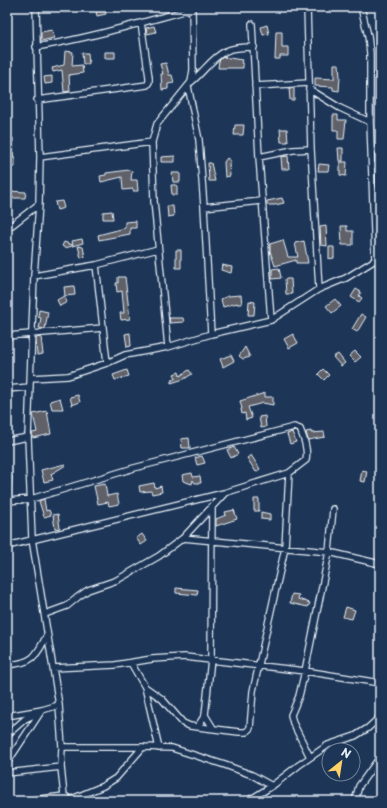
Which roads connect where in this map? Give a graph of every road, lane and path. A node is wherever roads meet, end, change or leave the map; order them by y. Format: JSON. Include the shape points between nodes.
{"nodes":[{"id":1,"x":36,"y":7,"type":"edge"},
{"id":2,"x":307,"y":7,"type":"edge"},
{"id":3,"x":361,"y":7,"type":"edge"},
{"id":4,"x":192,"y":8,"type":"edge"},
{"id":5,"x":141,"y":24,"type":"junction"},
{"id":6,"x":252,"y":24,"type":"dead end"},
{"id":7,"x":254,"y":46,"type":"junction"},
{"id":8,"x":36,"y":47,"type":"junction"},
{"id":9,"x":309,"y":83,"type":"junction"},
{"id":10,"x":190,"y":84,"type":"junction"},
{"id":11,"x":255,"y":86,"type":"junction"},
{"id":12,"x":309,"y":89,"type":"junction"},
{"id":13,"x":37,"y":100,"type":"junction"},
{"id":14,"x":370,"y":122,"type":"junction"},
{"id":15,"x":152,"y":142,"type":"junction"},
{"id":16,"x":311,"y":149,"type":"junction"},
{"id":17,"x":40,"y":157,"type":"junction"},
{"id":18,"x":259,"y":158,"type":"junction"},
{"id":19,"x":380,"y":165,"type":"edge"},
{"id":20,"x":372,"y":166,"type":"junction"},
{"id":21,"x":262,"y":201,"type":"junction"},
{"id":22,"x":39,"y":204,"type":"junction"},
{"id":23,"x":204,"y":207,"type":"junction"},
{"id":24,"x":7,"y":225,"type":"edge"},
{"id":25,"x":158,"y":249,"type":"junction"},
{"id":26,"x":378,"y":258,"type":"edge"},
{"id":27,"x":96,"y":265,"type":"junction"},
{"id":28,"x":34,"y":276,"type":"junction"},
{"id":29,"x":319,"y":289,"type":"junction"},
{"id":30,"x":272,"y":320,"type":"junction"},
{"id":31,"x":103,"y":328,"type":"junction"},
{"id":32,"x":32,"y":334,"type":"junction"},
{"id":33,"x":211,"y":334,"type":"junction"},
{"id":34,"x":7,"y":336,"type":"edge"},
{"id":35,"x":168,"y":347,"type":"junction"},
{"id":36,"x":107,"y":363,"type":"junction"},
{"id":37,"x":31,"y":378,"type":"junction"},
{"id":38,"x":30,"y":387,"type":"junction"},
{"id":39,"x":7,"y":388,"type":"edge"},
{"id":40,"x":28,"y":437,"type":"junction"},
{"id":41,"x":7,"y":440,"type":"edge"},
{"id":42,"x":289,"y":473,"type":"junction"},
{"id":43,"x":224,"y":494,"type":"junction"},
{"id":44,"x":30,"y":499,"type":"junction"},
{"id":45,"x":7,"y":501,"type":"edge"},
{"id":46,"x":212,"y":506,"type":"junction"},
{"id":47,"x":333,"y":508,"type":"dead end"},
{"id":48,"x":183,"y":538,"type":"junction"},
{"id":49,"x":32,"y":540,"type":"junction"},
{"id":50,"x":212,"y":540,"type":"junction"},
{"id":51,"x":7,"y":546,"type":"edge"},
{"id":52,"x":285,"y":548,"type":"junction"},
{"id":53,"x":329,"y":552,"type":"junction"},
{"id":54,"x":380,"y":564,"type":"edge"},
{"id":55,"x":44,"y":614,"type":"junction"},
{"id":56,"x":47,"y":635,"type":"junction"},
{"id":57,"x":211,"y":659,"type":"junction"},
{"id":58,"x":131,"y":663,"type":"junction"},
{"id":59,"x":7,"y":665,"type":"edge"},
{"id":60,"x":259,"y":666,"type":"junction"},
{"id":61,"x":53,"y":668,"type":"junction"},
{"id":62,"x":305,"y":671,"type":"junction"},
{"id":63,"x":380,"y":683,"type":"edge"},
{"id":64,"x":145,"y":687,"type":"junction"},
{"id":65,"x":59,"y":705,"type":"junction"},
{"id":66,"x":42,"y":711,"type":"junction"},
{"id":67,"x":205,"y":714,"type":"junction"},
{"id":68,"x":7,"y":716,"type":"edge"},
{"id":69,"x":380,"y":717,"type":"edge"},
{"id":70,"x":198,"y":726,"type":"junction"},
{"id":71,"x":213,"y":728,"type":"junction"},
{"id":72,"x":7,"y":735,"type":"edge"},
{"id":73,"x":62,"y":747,"type":"junction"},
{"id":74,"x":142,"y":747,"type":"junction"},
{"id":75,"x":158,"y":748,"type":"junction"},
{"id":76,"x":310,"y":757,"type":"junction"},
{"id":77,"x":380,"y":757,"type":"edge"},
{"id":78,"x":7,"y":762,"type":"edge"},
{"id":79,"x":61,"y":767,"type":"junction"},
{"id":80,"x":7,"y":773,"type":"edge"},
{"id":81,"x":272,"y":786,"type":"junction"},
{"id":82,"x":60,"y":798,"type":"edge"},
{"id":83,"x":73,"y":800,"type":"edge"},
{"id":84,"x":24,"y":801,"type":"edge"},
{"id":85,"x":28,"y":801,"type":"edge"},
{"id":86,"x":248,"y":801,"type":"edge"},
{"id":87,"x":355,"y":801,"type":"edge"}],
"edges":[{"from":1,"to":8,"type":"street"},
{"from":2,"to":9,"type":"street"},
{"from":3,"to":14,"type":"street","via":[[370,53]]},
{"from":4,"to":5,"type":"street"},
{"from":4,"to":10,"type":"street","via":[[193,70]]},
{"from":5,"to":8,"type":"street"},
{"from":5,"to":13,"type":"street","via":[[149,77],[147,85]]},
{"from":6,"to":7,"type":"street"},
{"from":7,"to":10,"type":"street","via":[[226,51]]},
{"from":7,"to":11,"type":"street"},
{"from":8,"to":13,"type":"street"},
{"from":9,"to":11,"type":"street"},
{"from":9,"to":12,"type":"street"},
{"from":10,"to":15,"type":"street","via":[[157,124]]},
{"from":10,"to":23,"type":"street"},
{"from":11,"to":18,"type":"street"},
{"from":12,"to":14,"type":"street"},
{"from":12,"to":16,"type":"street"},
{"from":13,"to":17,"type":"street"},
{"from":14,"to":20,"type":"street"},
{"from":15,"to":17,"type":"street"},
{"from":15,"to":25,"type":"street"},
{"from":16,"to":18,"type":"street","via":[[293,150]]},
{"from":16,"to":29,"type":"street"},
{"from":17,"to":22,"type":"street"},
{"from":18,"to":21,"type":"street"},
{"from":19,"to":20,"type":"street"},
{"from":20,"to":26,"type":"street"},
{"from":21,"to":23,"type":"street"},
{"from":21,"to":30,"type":"street"},
{"from":22,"to":24,"type":"street","via":[[12,225]]},
{"from":22,"to":28,"type":"street"},
{"from":23,"to":33,"type":"street"},
{"from":25,"to":27,"type":"street"},
{"from":25,"to":35,"type":"street"},
{"from":26,"to":29,"type":"street","via":[[346,278]]},
{"from":27,"to":28,"type":"street"},
{"from":27,"to":31,"type":"street"},
{"from":28,"to":32,"type":"street"},
{"from":29,"to":30,"type":"street"},
{"from":30,"to":33,"type":"street"},
{"from":31,"to":32,"type":"street"},
{"from":31,"to":36,"type":"street"},
{"from":32,"to":34,"type":"street"},
{"from":32,"to":37,"type":"street"},
{"from":33,"to":35,"type":"street"},
{"from":35,"to":36,"type":"street","via":[[125,355]]},
{"from":36,"to":37,"type":"street","via":[[68,376]]},
{"from":37,"to":38,"type":"street"},
{"from":38,"to":39,"type":"street"},
{"from":38,"to":40,"type":"street"},
{"from":40,"to":41,"type":"street"},
{"from":40,"to":44,"type":"street"},
{"from":42,"to":43,"type":"street"},
{"from":42,"to":44,"type":"street","via":[[306,460],[307,454],[300,429],[294,427],[134,468]]},
{"from":42,"to":52,"type":"street"},
{"from":43,"to":46,"type":"street"},
{"from":43,"to":49,"type":"street"},
{"from":44,"to":45,"type":"street"},
{"from":44,"to":49,"type":"street"},
{"from":46,"to":48,"type":"street"},
{"from":46,"to":50,"type":"street"},
{"from":47,"to":53,"type":"street"},
{"from":48,"to":50,"type":"street"},
{"from":48,"to":55,"type":"street","via":[[159,556],[117,580],[88,590],[67,606]]},
{"from":49,"to":51,"type":"street"},
{"from":49,"to":55,"type":"street"},
{"from":50,"to":52,"type":"street"},
{"from":50,"to":57,"type":"street"},
{"from":52,"to":53,"type":"street"},
{"from":52,"to":60,"type":"street"},
{"from":53,"to":54,"type":"street"},
{"from":53,"to":62,"type":"street"},
{"from":55,"to":56,"type":"street"},
{"from":56,"to":59,"type":"street","via":[[34,658]]},
{"from":56,"to":61,"type":"street"},
{"from":57,"to":58,"type":"street","via":[[185,657]]},
{"from":57,"to":60,"type":"street"},
{"from":57,"to":67,"type":"street"},
{"from":58,"to":61,"type":"street"},
{"from":58,"to":64,"type":"street"},
{"from":60,"to":62,"type":"street"},
{"from":60,"to":71,"type":"street","via":[[253,691],[250,728],[246,732]]},
{"from":61,"to":65,"type":"street"},
{"from":62,"to":63,"type":"street"},
{"from":62,"to":76,"type":"street","via":[[291,715]]},
{"from":64,"to":70,"type":"street","via":[[162,699],[183,723]]},
{"from":64,"to":75,"type":"street"},
{"from":65,"to":66,"type":"street"},
{"from":65,"to":73,"type":"street"},
{"from":66,"to":68,"type":"street"},
{"from":66,"to":72,"type":"street","via":[[25,719]]},
{"from":66,"to":78,"type":"street"},
{"from":67,"to":70,"type":"street"},
{"from":67,"to":71,"type":"street"},
{"from":69,"to":76,"type":"street","via":[[355,736],[328,745]]},
{"from":70,"to":71,"type":"street"},
{"from":73,"to":74,"type":"street"},
{"from":73,"to":79,"type":"street"},
{"from":74,"to":75,"type":"street"},
{"from":74,"to":83,"type":"street","via":[[116,778]]},
{"from":75,"to":81,"type":"street","via":[[172,748],[225,765]]},
{"from":76,"to":81,"type":"street"},
{"from":77,"to":87,"type":"street","via":[[359,786]]},
{"from":79,"to":80,"type":"street"},
{"from":79,"to":82,"type":"street"},
{"from":81,"to":86,"type":"street"},
{"from":82,"to":83,"type":"street"},
{"from":82,"to":85,"type":"street"},
{"from":84,"to":85,"type":"street"}]}
